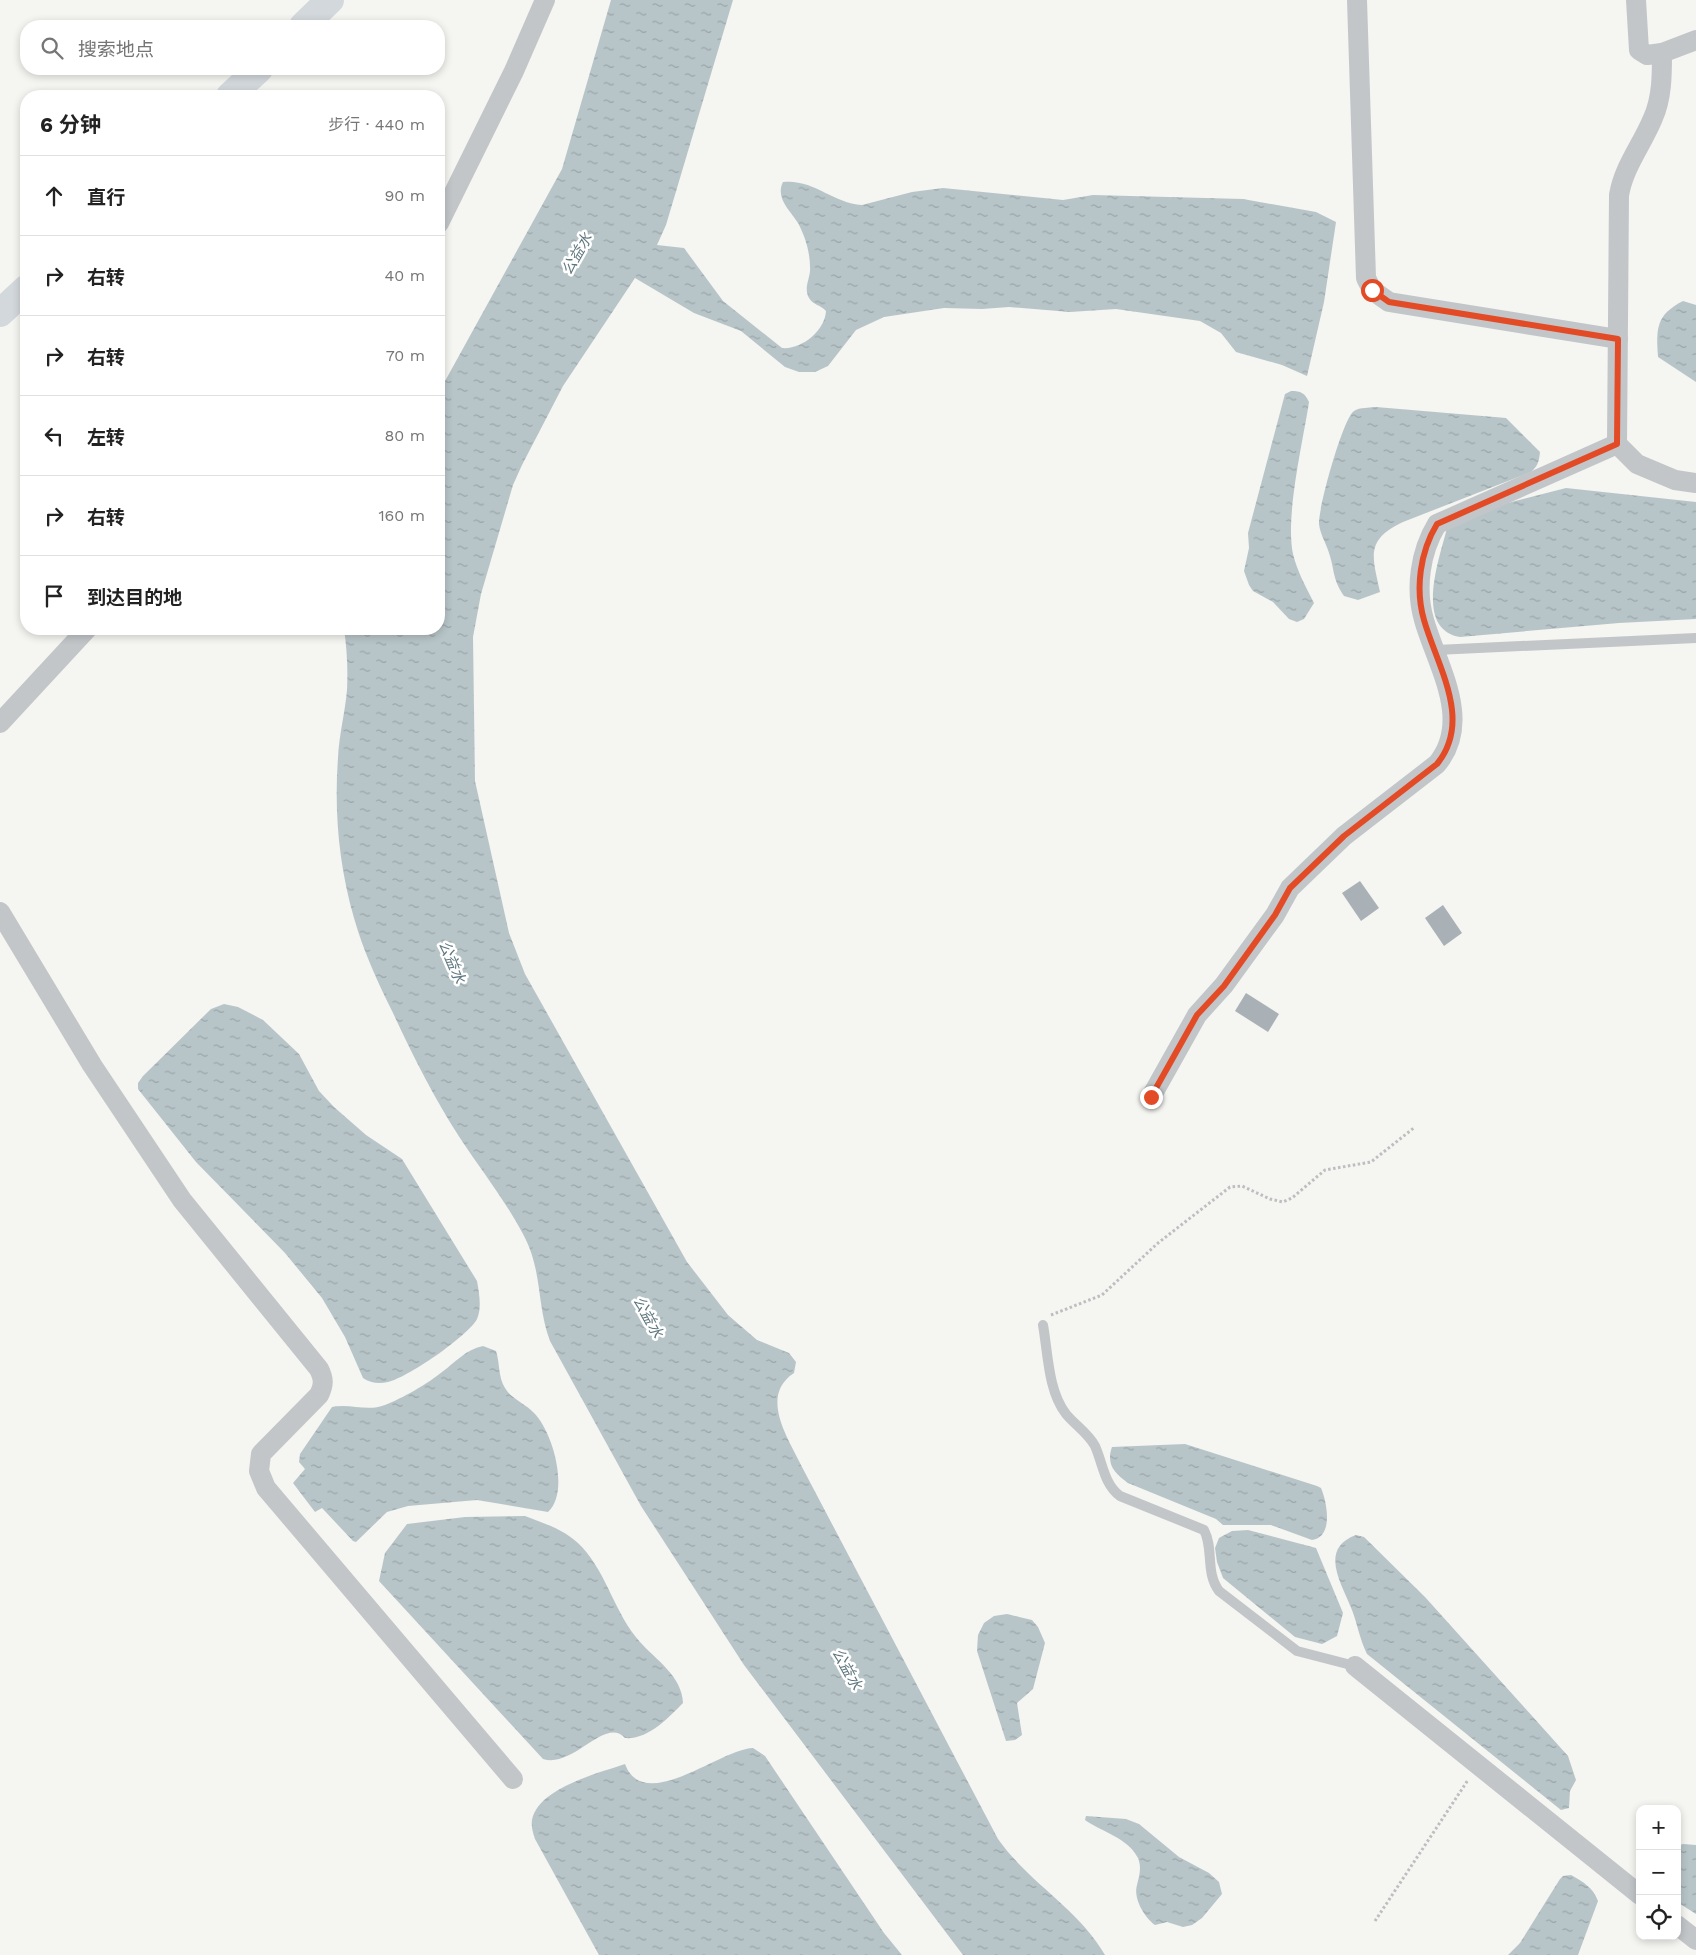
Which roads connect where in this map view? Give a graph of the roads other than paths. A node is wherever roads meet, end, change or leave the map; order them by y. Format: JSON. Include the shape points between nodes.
{"nodes":[{"id":1,"x":330,"y":0,"type":"edge"},
{"id":2,"x":545,"y":0,"type":"edge"},
{"id":3,"x":1358,"y":0,"type":"edge"},
{"id":4,"x":1636,"y":0,"type":"edge"},
{"id":5,"x":309,"y":20,"type":"edge"},
{"id":6,"x":1696,"y":40,"type":"edge"},
{"id":7,"x":1662,"y":53,"type":"junction"},
{"id":8,"x":253,"y":75,"type":"edge"},
{"id":9,"x":236,"y":90,"type":"edge"},
{"id":10,"x":445,"y":211,"type":"edge"},
{"id":11,"x":20,"y":295,"type":"edge"},
{"id":12,"x":0,"y":314,"type":"edge"},
{"id":13,"x":1618,"y":339,"type":"junction"},
{"id":14,"x":1617,"y":444,"type":"junction"},
{"id":15,"x":1696,"y":483,"type":"edge"},
{"id":16,"x":81,"y":635,"type":"edge"},
{"id":17,"x":1696,"y":638,"type":"edge"},
{"id":18,"x":1436,"y":650,"type":"junction"},
{"id":19,"x":0,"y":723,"type":"edge"},
{"id":20,"x":0,"y":912,"type":"edge"},
{"id":21,"x":1151,"y":1097,"type":"dead end"},
{"id":22,"x":1043,"y":1325,"type":"road end"},
{"id":23,"x":1356,"y":1666,"type":"joint"},
{"id":24,"x":513,"y":1779,"type":"dead end"},
{"id":25,"x":1636,"y":1892,"type":"edge"},
{"id":26,"x":1681,"y":1928,"type":"edge"},
{"id":27,"x":1696,"y":1940,"type":"edge"}],
"edges":[{"from":1,"to":5,"type":"highway"},
{"from":2,"to":10,"type":"street"},
{"from":3,"to":13,"type":"street","via":[[1366,278],[1372,290],[1389,302]]},
{"from":4,"to":7,"type":"street","via":[[1640,50],[1647,55]]},
{"from":6,"to":7,"type":"street"},
{"from":7,"to":13,"type":"street","via":[[1662,79],[1656,112],[1624,173],[1619,195]]},
{"from":8,"to":9,"type":"highway"},
{"from":11,"to":12,"type":"highway"},
{"from":13,"to":14,"type":"street"},
{"from":14,"to":15,"type":"street","via":[[1637,464],[1675,480]]},
{"from":14,"to":18,"type":"street","via":[[1437,524],[1425,549],[1420,586],[1424,619]]},
{"from":16,"to":19,"type":"street"},
{"from":17,"to":18,"type":"lane"},
{"from":18,"to":21,"type":"street","via":[[1447,681],[1452,723],[1447,752],[1437,764],[1344,836],[1290,888],[1275,915],[1224,986],[1197,1015]]},
{"from":20,"to":24,"type":"street","via":[[92,1065],[182,1200],[323,1377],[319,1395],[261,1454],[258,1471],[266,1488]]},
{"from":22,"to":23,"type":"lane","via":[[1056,1396],[1066,1414],[1094,1445],[1112,1490],[1204,1530],[1209,1539],[1212,1578],[1219,1591],[1298,1651]]},
{"from":23,"to":25,"type":"street"},
{"from":26,"to":27,"type":"street"}]}
